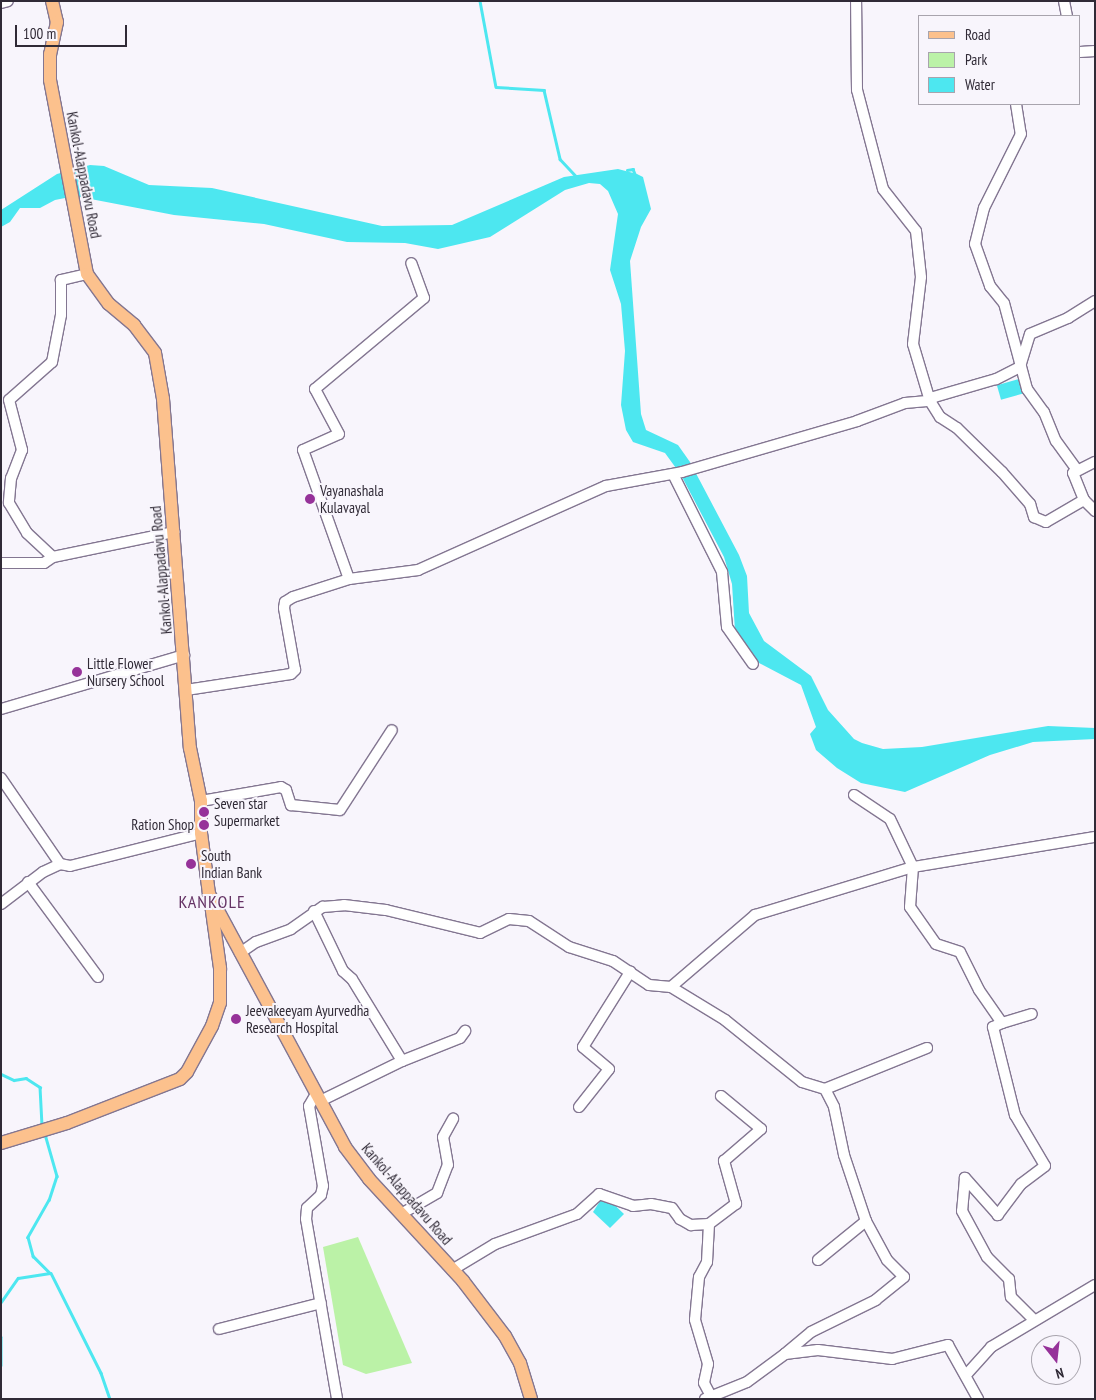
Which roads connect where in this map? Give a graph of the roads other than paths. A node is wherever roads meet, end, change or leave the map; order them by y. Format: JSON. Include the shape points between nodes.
{"nodes":[{"id":1,"x":8,"y":1,"type":"edge"},
{"id":2,"x":52,"y":1,"type":"edge"},
{"id":3,"x":856,"y":1,"type":"edge"},
{"id":4,"x":1064,"y":1,"type":"edge"},
{"id":5,"x":1,"y":3,"type":"edge"},
{"id":6,"x":1067,"y":15,"type":"edge"},
{"id":7,"x":1095,"y":51,"type":"edge"},
{"id":8,"x":1081,"y":52,"type":"edge"},
{"id":9,"x":1016,"y":105,"type":"edge"},
{"id":10,"x":411,"y":263,"type":"dead end"},
{"id":11,"x":88,"y":274,"type":"junction"},
{"id":12,"x":1095,"y":301,"type":"edge"},
{"id":13,"x":1020,"y":367,"type":"junction"},
{"id":14,"x":930,"y":401,"type":"junction"},
{"id":15,"x":1095,"y":462,"type":"edge"},
{"id":16,"x":1076,"y":469,"type":"junction"},
{"id":17,"x":673,"y":474,"type":"junction"},
{"id":18,"x":1084,"y":500,"type":"junction"},
{"id":19,"x":1095,"y":511,"type":"edge"},
{"id":20,"x":174,"y":532,"type":"junction"},
{"id":21,"x":53,"y":557,"type":"junction"},
{"id":22,"x":1,"y":563,"type":"edge"},
{"id":23,"x":349,"y":579,"type":"junction"},
{"id":24,"x":184,"y":655,"type":"junction"},
{"id":25,"x":753,"y":664,"type":"dead end"},
{"id":26,"x":186,"y":690,"type":"junction"},
{"id":27,"x":1,"y":709,"type":"edge"},
{"id":28,"x":392,"y":730,"type":"dead end"},
{"id":29,"x":1,"y":778,"type":"edge"},
{"id":30,"x":854,"y":795,"type":"dead end"},
{"id":31,"x":201,"y":801,"type":"junction"},
{"id":32,"x":201,"y":833,"type":"junction"},
{"id":33,"x":1095,"y":837,"type":"edge"},
{"id":34,"x":60,"y":864,"type":"junction"},
{"id":35,"x":913,"y":867,"type":"junction"},
{"id":36,"x":28,"y":882,"type":"junction"},
{"id":37,"x":209,"y":894,"type":"junction"},
{"id":38,"x":1,"y":904,"type":"edge"},
{"id":39,"x":314,"y":911,"type":"junction"},
{"id":40,"x":240,"y":953,"type":"junction"},
{"id":41,"x":630,"y":972,"type":"junction"},
{"id":42,"x":98,"y":977,"type":"dead end"},
{"id":43,"x":671,"y":986,"type":"junction"},
{"id":44,"x":1032,"y":1014,"type":"dead end"},
{"id":45,"x":1002,"y":1023,"type":"junction"},
{"id":46,"x":465,"y":1031,"type":"dead end"},
{"id":47,"x":927,"y":1048,"type":"dead end"},
{"id":48,"x":402,"y":1060,"type":"junction"},
{"id":49,"x":825,"y":1089,"type":"junction"},
{"id":50,"x":721,"y":1096,"type":"dead end"},
{"id":51,"x":318,"y":1098,"type":"junction"},
{"id":52,"x":579,"y":1107,"type":"dead end"},
{"id":53,"x":453,"y":1119,"type":"dead end"},
{"id":54,"x":1,"y":1143,"type":"edge"},
{"id":55,"x":401,"y":1214,"type":"junction"},
{"id":56,"x":866,"y":1221,"type":"junction"},
{"id":57,"x":709,"y":1224,"type":"junction"},
{"id":58,"x":818,"y":1260,"type":"dead end"},
{"id":59,"x":452,"y":1270,"type":"junction"},
{"id":60,"x":1095,"y":1285,"type":"edge"},
{"id":61,"x":321,"y":1303,"type":"junction"},
{"id":62,"x":1034,"y":1320,"type":"junction"},
{"id":63,"x":219,"y":1328,"type":"dead end"},
{"id":64,"x":785,"y":1354,"type":"junction"},
{"id":65,"x":966,"y":1375,"type":"junction"},
{"id":66,"x":708,"y":1397,"type":"edge"},
{"id":67,"x":337,"y":1399,"type":"edge"},
{"id":68,"x":531,"y":1399,"type":"edge"},
{"id":69,"x":978,"y":1399,"type":"edge"}],
"edges":[{"from":1,"to":5,"type":"street"},
{"from":2,"to":11,"type":"main road","name":"Kankol-Alappadavu Road","via":[[57,22],[50,54],[50,80],[74,217]]},
{"from":3,"to":14,"type":"street","via":[[857,90],[883,189],[916,231],[921,277],[913,344]]},
{"from":4,"to":6,"type":"street"},
{"from":7,"to":8,"type":"street"},
{"from":9,"to":13,"type":"street","via":[[1021,134],[984,208],[976,244],[990,286],[1004,303]]},
{"from":10,"to":23,"type":"street","via":[[424,298],[315,389],[339,434],[303,450]]},
{"from":11,"to":20,"type":"main road","name":"Kankol-Alappadavu Road","via":[[109,304],[134,325],[155,353],[163,399]]},
{"from":11,"to":21,"type":"street","via":[[61,280],[60,315],[52,362],[9,400],[22,450],[11,478],[9,503],[27,533]]},
{"from":12,"to":13,"type":"street","via":[[1068,318],[1030,334]]},
{"from":13,"to":14,"type":"street","via":[[996,379],[934,396]]},
{"from":13,"to":16,"type":"street","via":[[1027,389]]},
{"from":14,"to":17,"type":"street","via":[[906,403],[857,422]]},
{"from":14,"to":18,"type":"street","via":[[940,417],[957,428],[1002,472],[1030,504],[1034,517],[1046,522]]},
{"from":15,"to":16,"type":"street"},
{"from":16,"to":18,"type":"street","via":[[1073,478]]},
{"from":17,"to":23,"type":"street","via":[[606,486],[418,570]]},
{"from":17,"to":25,"type":"street","via":[[722,572],[726,627]]},
{"from":18,"to":19,"type":"street"},
{"from":20,"to":21,"type":"street"},
{"from":20,"to":24,"type":"main road","name":"Kankol-Alappadavu Road"},
{"from":21,"to":22,"type":"street","via":[[44,563]]},
{"from":23,"to":26,"type":"street","via":[[285,602],[296,670],[291,674]]},
{"from":24,"to":26,"type":"main road","name":"Kankol-Alappadavu Road"},
{"from":24,"to":27,"type":"street"},
{"from":26,"to":31,"type":"main road","name":"Kankol-Alappadavu Road","via":[[190,748]]},
{"from":28,"to":31,"type":"street","via":[[340,810],[292,804],[286,790],[281,787]]},
{"from":29,"to":34,"type":"street"},
{"from":30,"to":35,"type":"street","via":[[890,819]]},
{"from":31,"to":32,"type":"main road","name":"Kankol-Alappadavu Road"},
{"from":32,"to":34,"type":"street","via":[[70,866]]},
{"from":32,"to":37,"type":"main road","name":"Kankol-Alappadavu Road"},
{"from":33,"to":35,"type":"street"},
{"from":34,"to":36,"type":"street"},
{"from":35,"to":43,"type":"street","via":[[755,915]]},
{"from":35,"to":45,"type":"street","via":[[910,907],[936,944],[960,952],[979,990]]},
{"from":36,"to":38,"type":"street"},
{"from":36,"to":42,"type":"street"},
{"from":37,"to":40,"type":"main road","name":"Kankol-Alappadavu Road"},
{"from":37,"to":54,"type":"main road","via":[[220,968],[220,1003],[194,1064],[180,1079],[67,1124]]},
{"from":39,"to":40,"type":"street","via":[[291,929],[256,942]]},
{"from":39,"to":41,"type":"street","via":[[344,905],[386,910],[480,933],[508,919],[529,921],[570,947],[613,961]]},
{"from":39,"to":48,"type":"street","via":[[343,972],[352,979]]},
{"from":40,"to":51,"type":"main road","name":"Kankol-Alappadavu Road"},
{"from":41,"to":43,"type":"street","via":[[649,985]]},
{"from":41,"to":52,"type":"street","via":[[582,1048],[609,1068]]},
{"from":43,"to":49,"type":"street","via":[[725,1020],[802,1082]]},
{"from":44,"to":45,"type":"street"},
{"from":45,"to":62,"type":"street","via":[[993,1027],[1015,1114],[1045,1166],[1021,1184],[998,1216],[964,1178],[962,1211],[987,1257],[1009,1280],[1011,1298]]},
{"from":46,"to":48,"type":"street","via":[[460,1038]]},
{"from":47,"to":49,"type":"street"},
{"from":48,"to":51,"type":"street"},
{"from":49,"to":56,"type":"street","via":[[834,1107],[844,1155]]},
{"from":50,"to":57,"type":"street","via":[[761,1129],[724,1161],[736,1204]]},
{"from":51,"to":55,"type":"main road","name":"Kankol-Alappadavu Road","via":[[345,1147]]},
{"from":51,"to":61,"type":"street","via":[[309,1106],[324,1186],[307,1208],[306,1219]]},
{"from":53,"to":55,"type":"street","via":[[443,1137],[448,1164],[437,1193]]},
{"from":55,"to":59,"type":"main road","name":"Kankol-Alappadavu Road"},
{"from":56,"to":58,"type":"street"},
{"from":56,"to":64,"type":"street","via":[[888,1260],[904,1277],[876,1300],[811,1332]]},
{"from":57,"to":59,"type":"street","via":[[692,1225],[680,1219],[672,1208],[651,1204],[634,1206],[599,1194],[577,1214],[495,1244]]},
{"from":57,"to":66,"type":"street","via":[[707,1262],[699,1276],[695,1320],[708,1364],[704,1383]]},
{"from":59,"to":68,"type":"main road","name":"Kankol-Alappadavu Road","via":[[505,1336],[520,1363]]},
{"from":60,"to":62,"type":"street"},
{"from":61,"to":63,"type":"street"},
{"from":61,"to":67,"type":"street"},
{"from":62,"to":65,"type":"street","via":[[991,1347]]},
{"from":64,"to":65,"type":"street","via":[[818,1350],[892,1359],[948,1345]]},
{"from":64,"to":66,"type":"street","via":[[747,1382]]},
{"from":65,"to":69,"type":"street"}]}
